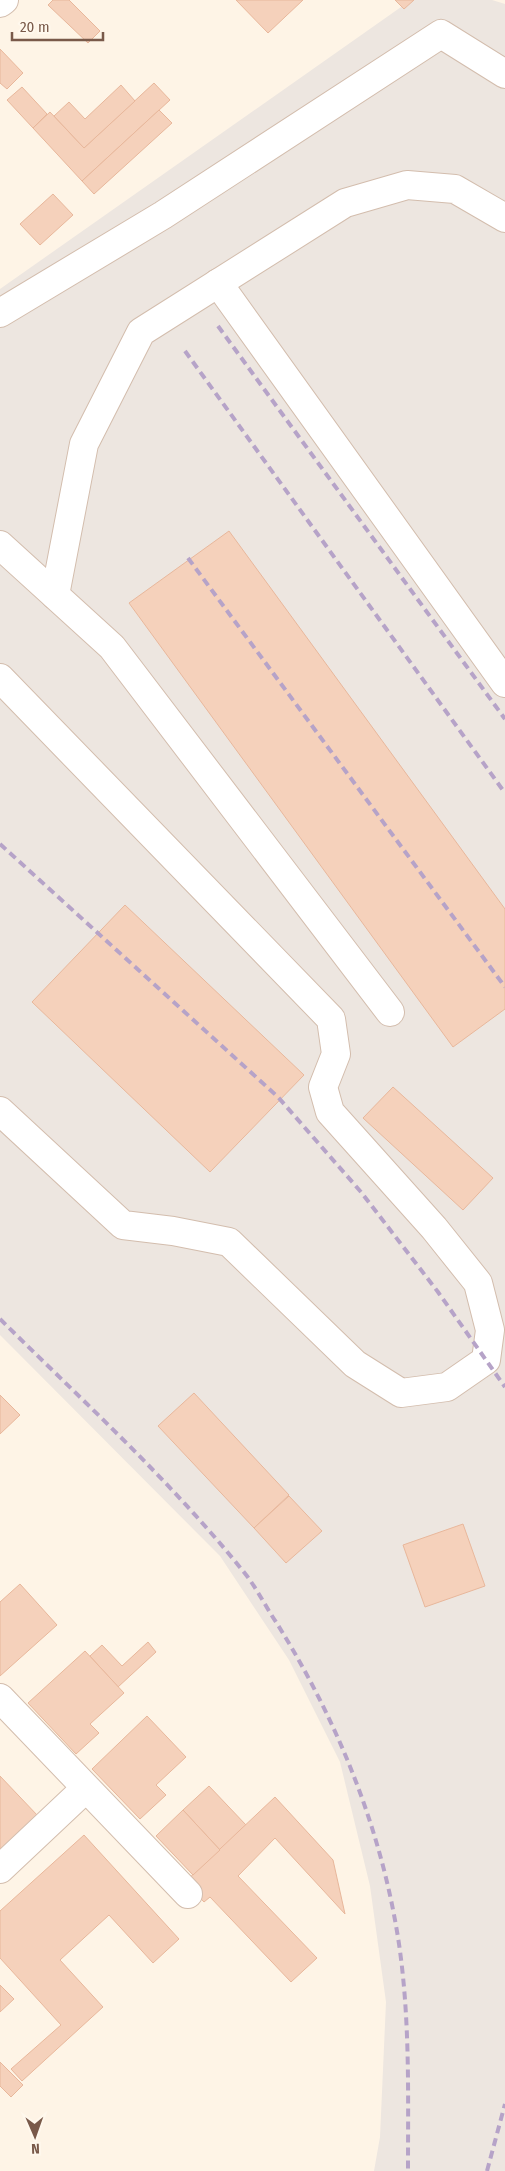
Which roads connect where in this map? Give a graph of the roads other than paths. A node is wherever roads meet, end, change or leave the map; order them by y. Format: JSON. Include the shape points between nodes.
{"nodes":[{"id":1,"x":4,"y":0,"type":"edge"},
{"id":2,"x":0,"y":3,"type":"edge"},
{"id":3,"x":505,"y":74,"type":"edge"},
{"id":4,"x":505,"y":218,"type":"edge"},
{"id":5,"x":218,"y":283,"type":"junction"},
{"id":6,"x":0,"y":313,"type":"edge"},
{"id":7,"x":0,"y":545,"type":"edge"},
{"id":8,"x":55,"y":595,"type":"junction"},
{"id":9,"x":0,"y":678,"type":"edge"},
{"id":10,"x":505,"y":683,"type":"edge"},
{"id":11,"x":390,"y":1012,"type":"dead end"},
{"id":12,"x":0,"y":1111,"type":"edge"},
{"id":13,"x":0,"y":1698,"type":"edge"},
{"id":14,"x":85,"y":1788,"type":"junction"},
{"id":15,"x":0,"y":1869,"type":"edge"},
{"id":16,"x":188,"y":1894,"type":"dead end"}],
"edges":[{"from":1,"to":2,"type":"street"},
{"from":3,"to":6,"type":"street","via":[[441,34],[163,215]]},
{"from":4,"to":5,"type":"street","via":[[455,189],[407,185],[346,203]]},
{"from":5,"to":8,"type":"street","via":[[141,332],[84,444]]},
{"from":5,"to":10,"type":"street"},
{"from":7,"to":8,"type":"street"},
{"from":8,"to":11,"type":"street","via":[[112,647]]},
{"from":9,"to":12,"type":"street","via":[[331,1019],[336,1054],[323,1087],[330,1112],[434,1228],[478,1283],[490,1330],[486,1360],[447,1387],[400,1393],[355,1364],[229,1242],[123,1225]]},
{"from":13,"to":14,"type":"street"},
{"from":14,"to":15,"type":"street"},
{"from":14,"to":16,"type":"street"}]}
